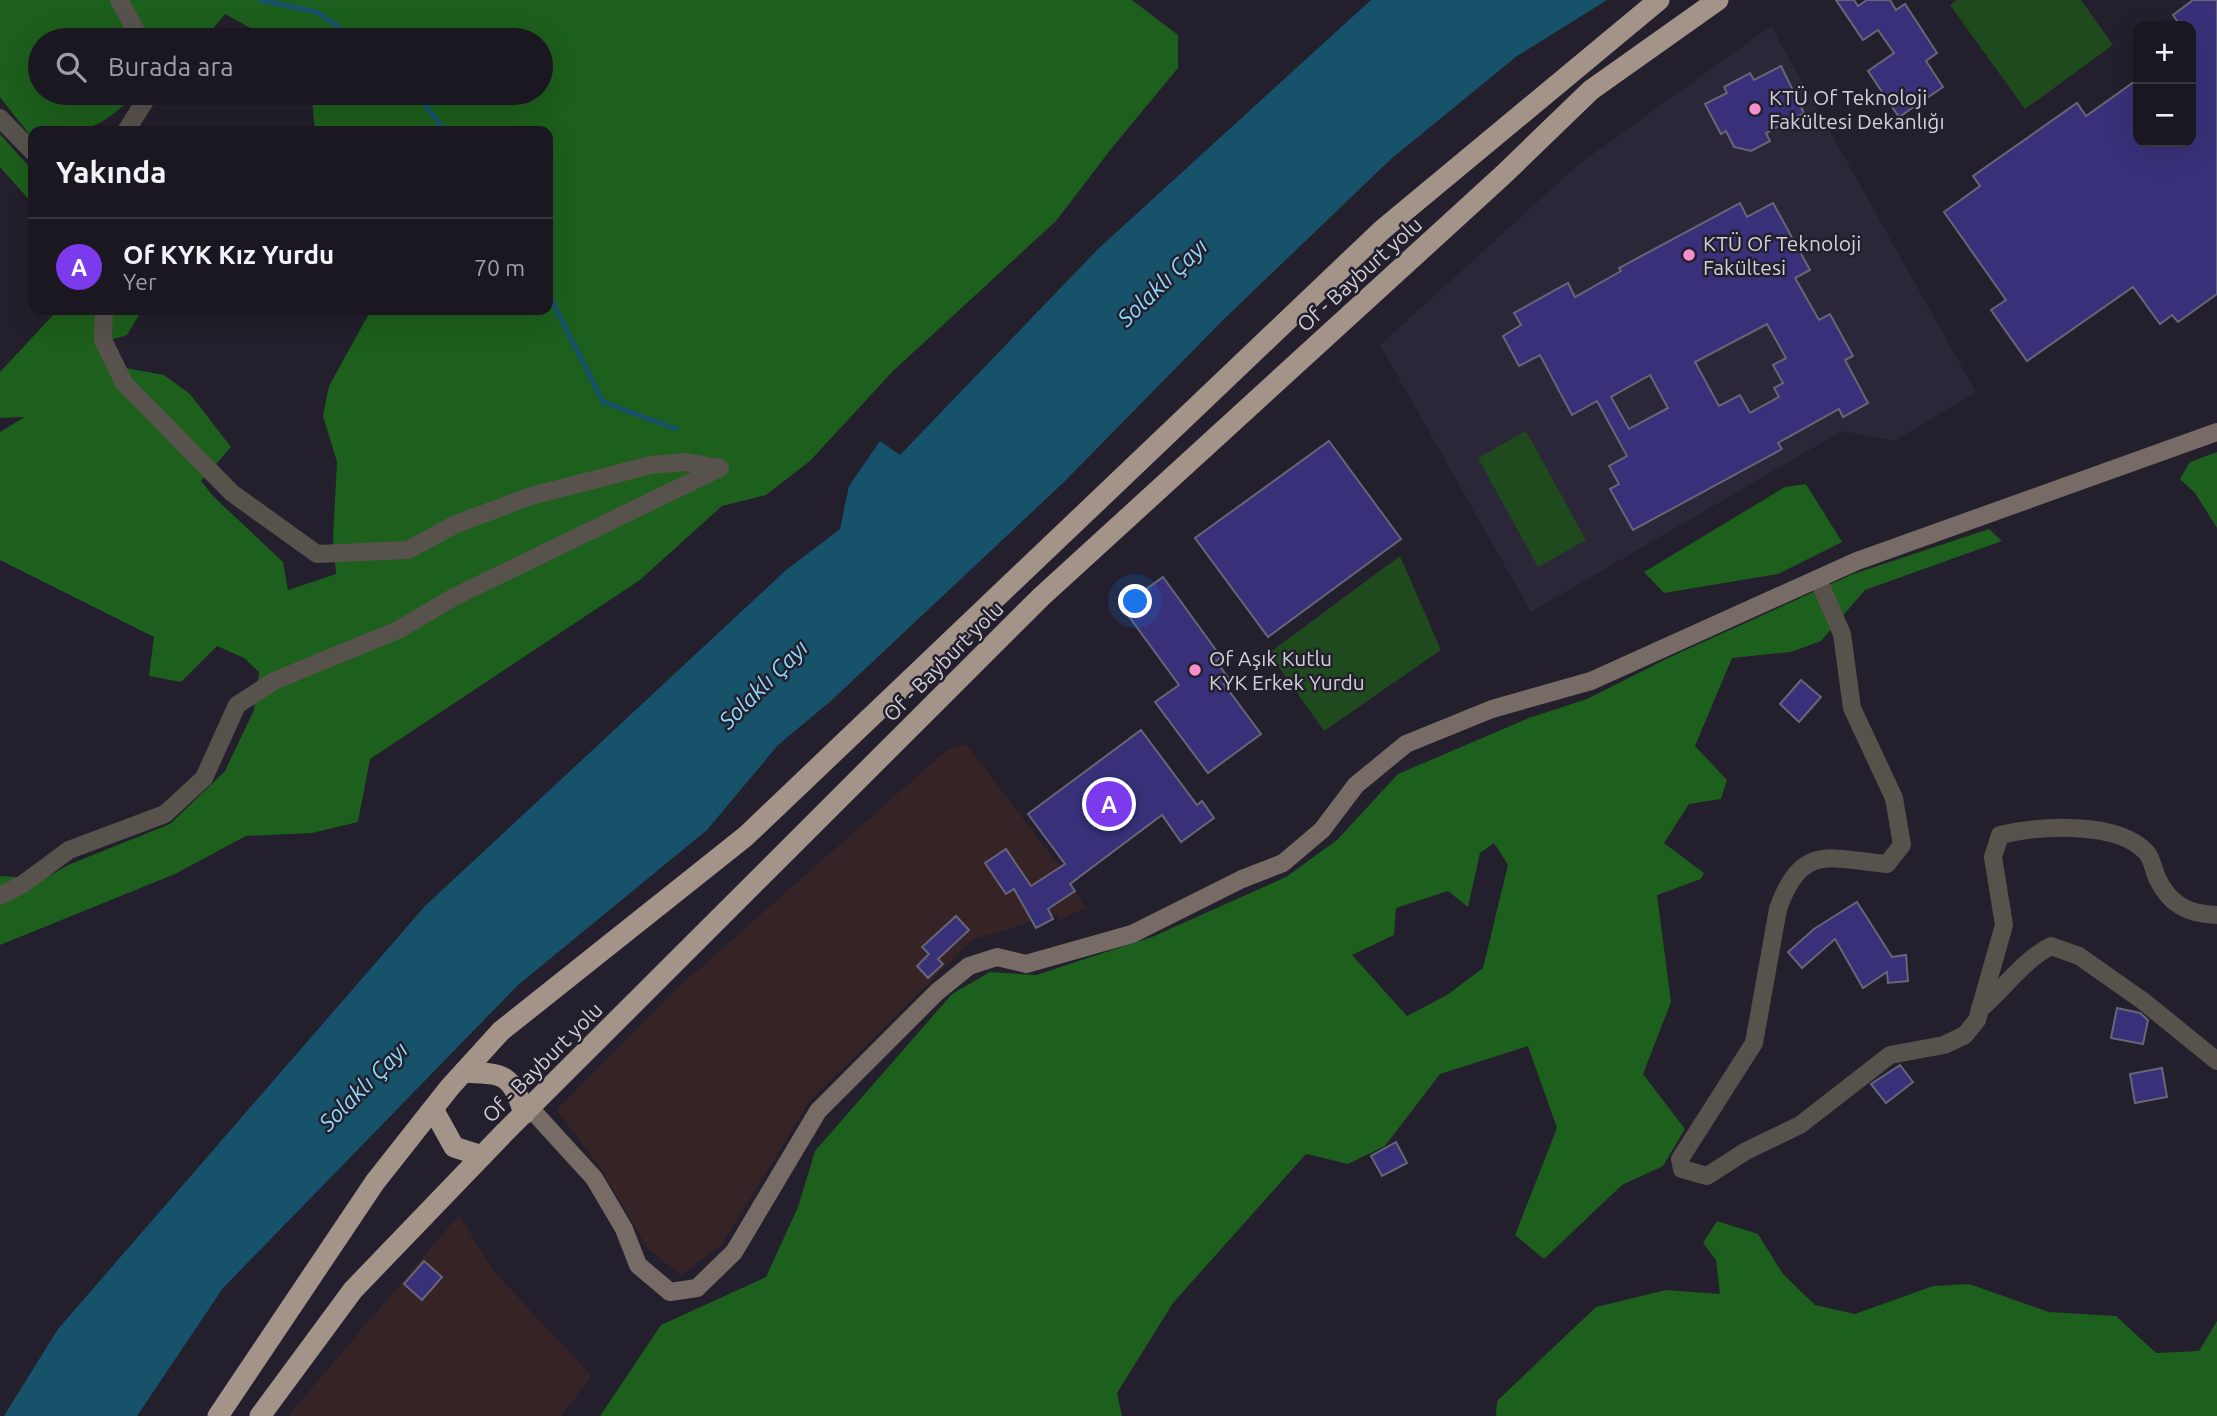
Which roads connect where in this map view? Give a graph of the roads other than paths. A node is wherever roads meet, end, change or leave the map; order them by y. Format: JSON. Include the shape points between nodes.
{"nodes":[{"id":1,"x":119,"y":0,"type":"edge"},
{"id":2,"x":1659,"y":0,"type":"edge"},
{"id":3,"x":1718,"y":0,"type":"edge"},
{"id":4,"x":135,"y":28,"type":"edge"},
{"id":5,"x":142,"y":105,"type":"edge"},
{"id":6,"x":0,"y":118,"type":"edge"},
{"id":7,"x":129,"y":126,"type":"edge"},
{"id":8,"x":28,"y":147,"type":"edge"},
{"id":9,"x":104,"y":315,"type":"edge"},
{"id":10,"x":2217,"y":432,"type":"edge"},
{"id":11,"x":1818,"y":579,"type":"junction"},
{"id":12,"x":0,"y":896,"type":"edge"},
{"id":13,"x":2217,"y":915,"type":"edge"},
{"id":14,"x":1980,"y":1009,"type":"junction"},
{"id":15,"x":2217,"y":1061,"type":"edge"},
{"id":16,"x":464,"y":1072,"type":"junction"},
{"id":17,"x":433,"y":1109,"type":"junction"},
{"id":18,"x":527,"y":1111,"type":"junction"},
{"id":19,"x":482,"y":1156,"type":"junction"},
{"id":20,"x":218,"y":1416,"type":"edge"},
{"id":21,"x":260,"y":1416,"type":"edge"}],
"edges":[{"from":1,"to":4,"type":"street"},
{"from":2,"to":16,"type":"highway","name":"Of - Bayburt yolu","via":[[1382,230],[746,836],[501,1031]]},
{"from":3,"to":18,"type":"highway","name":"Of - Bayburt yolu","via":[[1591,90],[1041,597]]},
{"from":5,"to":7,"type":"street"},
{"from":6,"to":8,"type":"street"},
{"from":9,"to":12,"type":"street","via":[[103,340],[124,383],[232,493],[317,554],[408,550],[456,524],[531,496],[652,464],[686,462],[720,468],[454,597],[398,629],[274,681],[237,705],[204,778],[165,814],[69,850]]},
{"from":10,"to":11,"type":"street"},
{"from":11,"to":14,"type":"street","via":[[1842,634],[1852,708],[1894,798],[1902,845],[1887,864],[1840,856],[1818,858],[1801,869],[1785,890],[1754,1043],[1680,1159],[1682,1169],[1707,1176],[1800,1125],[1890,1055],[1944,1045],[1965,1035]]},
{"from":11,"to":18,"type":"street","via":[[1591,681],[1492,709],[1406,744],[1356,785],[1322,830],[1283,863],[1132,934],[1026,964],[997,957],[969,966],[818,1111],[734,1252],[697,1288],[670,1292],[638,1265],[624,1228],[594,1178]]},
{"from":13,"to":14,"type":"street","via":[[2192,915],[2169,899],[2148,853],[2127,839],[2095,830],[2031,827],[2000,835],[1993,857],[2004,925]]},
{"from":14,"to":15,"type":"street","via":[[2031,957],[2051,946],[2079,956]]},
{"from":16,"to":17,"type":"highway","name":"Of - Bayburt yolu"},
{"from":16,"to":18,"type":"highway","via":[[497,1073],[516,1087]]},
{"from":17,"to":19,"type":"highway","via":[[454,1147]]},
{"from":17,"to":20,"type":"highway","name":"Of - Bayburt yolu","via":[[375,1182]]},
{"from":18,"to":19,"type":"highway","name":"Of - Bayburt yolu"},
{"from":19,"to":21,"type":"highway","name":"Of - Bayburt yolu","via":[[353,1290]]}]}
